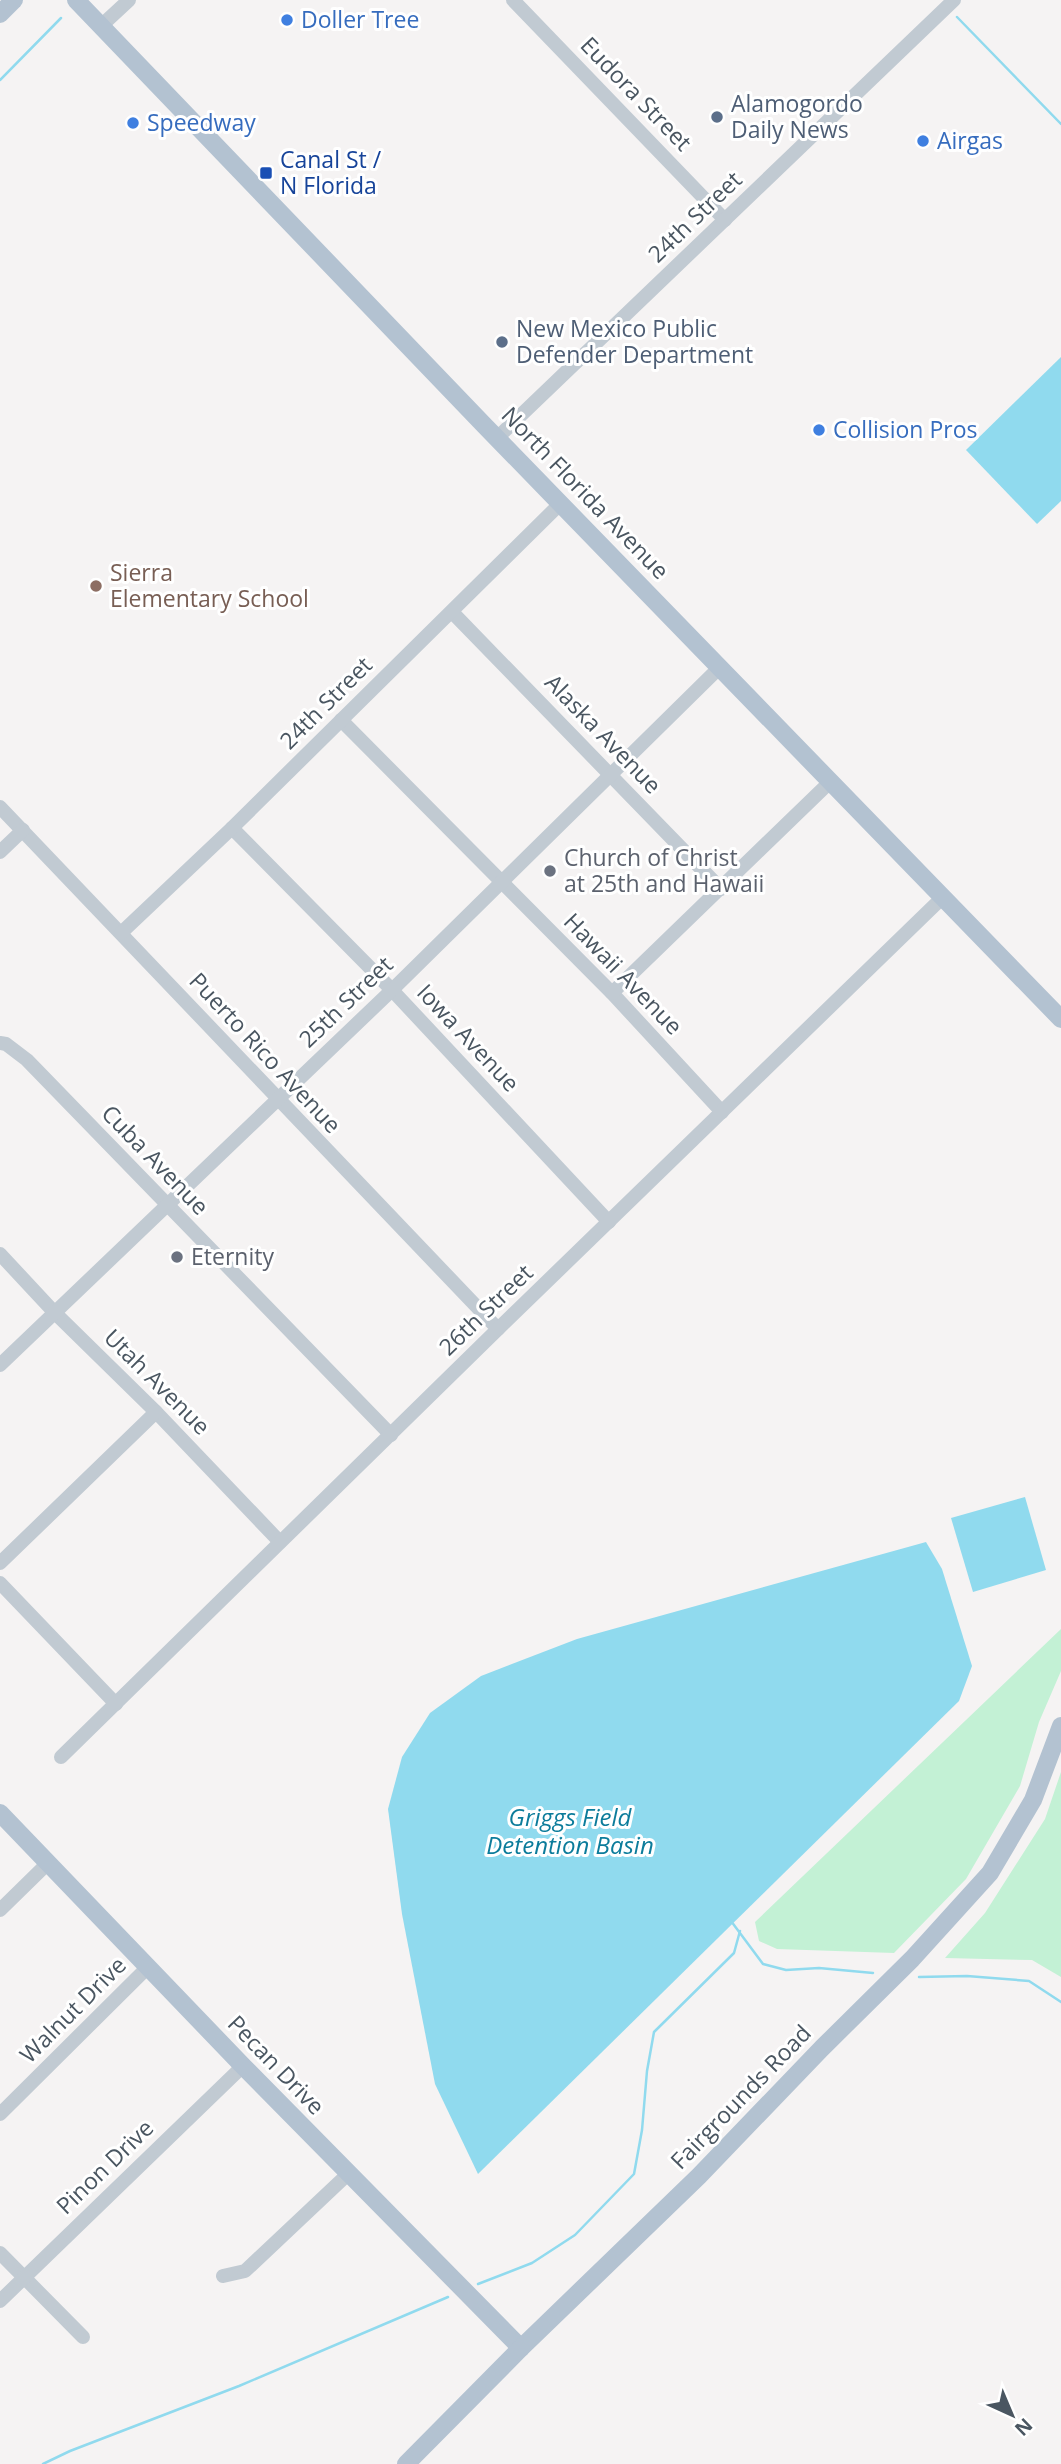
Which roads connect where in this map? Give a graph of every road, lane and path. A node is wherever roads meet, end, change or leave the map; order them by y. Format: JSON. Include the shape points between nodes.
{"nodes":[{"id":1,"x":14,"y":0,"type":"edge"},
{"id":2,"x":76,"y":0,"type":"edge"},
{"id":3,"x":129,"y":0,"type":"edge"},
{"id":4,"x":513,"y":0,"type":"edge"},
{"id":5,"x":954,"y":0,"type":"edge"},
{"id":6,"x":0,"y":14,"type":"edge"},
{"id":7,"x":101,"y":26,"type":"junction"},
{"id":8,"x":726,"y":220,"type":"junction"},
{"id":9,"x":497,"y":438,"type":"junction"},
{"id":10,"x":561,"y":503,"type":"junction"},
{"id":11,"x":452,"y":612,"type":"junction"},
{"id":12,"x":720,"y":667,"type":"junction"},
{"id":13,"x":341,"y":720,"type":"junction"},
{"id":14,"x":611,"y":775,"type":"junction"},
{"id":15,"x":831,"y":781,"type":"junction"},
{"id":16,"x":0,"y":807,"type":"edge"},
{"id":17,"x":232,"y":828,"type":"junction"},
{"id":18,"x":23,"y":830,"type":"junction"},
{"id":19,"x":0,"y":852,"type":"edge"},
{"id":20,"x":502,"y":883,"type":"junction"},
{"id":21,"x":721,"y":889,"type":"junction"},
{"id":22,"x":943,"y":897,"type":"junction"},
{"id":23,"x":121,"y":933,"type":"junction"},
{"id":24,"x":392,"y":990,"type":"junction"},
{"id":25,"x":612,"y":993,"type":"junction"},
{"id":26,"x":1061,"y":1019,"type":"edge"},
{"id":27,"x":0,"y":1043,"type":"edge"},
{"id":28,"x":277,"y":1100,"type":"junction"},
{"id":29,"x":722,"y":1112,"type":"junction"},
{"id":30,"x":167,"y":1206,"type":"junction"},
{"id":31,"x":609,"y":1222,"type":"junction"},
{"id":32,"x":0,"y":1254,"type":"edge"},
{"id":33,"x":54,"y":1312,"type":"junction"},
{"id":34,"x":498,"y":1329,"type":"junction"},
{"id":35,"x":0,"y":1365,"type":"edge"},
{"id":36,"x":156,"y":1412,"type":"junction"},
{"id":37,"x":391,"y":1436,"type":"junction"},
{"id":38,"x":281,"y":1542,"type":"junction"},
{"id":39,"x":0,"y":1563,"type":"edge"},
{"id":40,"x":0,"y":1583,"type":"edge"},
{"id":41,"x":116,"y":1703,"type":"junction"},
{"id":42,"x":1061,"y":1726,"type":"edge"},
{"id":43,"x":61,"y":1757,"type":"dead end"},
{"id":44,"x":0,"y":1813,"type":"edge"},
{"id":45,"x":47,"y":1864,"type":"junction"},
{"id":46,"x":0,"y":1910,"type":"edge"},
{"id":47,"x":148,"y":1968,"type":"junction"},
{"id":48,"x":243,"y":2066,"type":"junction"},
{"id":49,"x":0,"y":2114,"type":"edge"},
{"id":50,"x":348,"y":2174,"type":"junction"},
{"id":51,"x":0,"y":2253,"type":"edge"},
{"id":52,"x":223,"y":2276,"type":"dead end"},
{"id":53,"x":23,"y":2278,"type":"junction"},
{"id":54,"x":0,"y":2301,"type":"edge"},
{"id":55,"x":83,"y":2337,"type":"dead end"},
{"id":56,"x":521,"y":2348,"type":"junction"},
{"id":57,"x":406,"y":2464,"type":"edge"}],
"edges":[{"from":1,"to":6,"type":"main road"},
{"from":2,"to":7,"type":"main road","name":"North Florida Avenue"},
{"from":3,"to":7,"type":"street"},
{"from":4,"to":8,"type":"street","name":"Eudora Street"},
{"from":5,"to":8,"type":"street","name":"24th Street"},
{"from":7,"to":9,"type":"main road","name":"North Florida Avenue"},
{"from":8,"to":9,"type":"street","name":"24th Street"},
{"from":9,"to":10,"type":"main road","name":"North Florida Avenue"},
{"from":10,"to":11,"type":"street","name":"24th Street"},
{"from":10,"to":12,"type":"main road","name":"North Florida Avenue"},
{"from":11,"to":13,"type":"street","name":"24th Street"},
{"from":11,"to":14,"type":"street","name":"Alaska Avenue"},
{"from":12,"to":14,"type":"street","name":"25th Street"},
{"from":12,"to":15,"type":"main road","name":"North Florida Avenue"},
{"from":13,"to":17,"type":"street","name":"24th Street"},
{"from":13,"to":20,"type":"street","name":"Hawaii Avenue"},
{"from":14,"to":20,"type":"street","name":"25th Street"},
{"from":14,"to":21,"type":"street","name":"Alaska Avenue"},
{"from":15,"to":21,"type":"street"},
{"from":15,"to":22,"type":"main road","name":"North Florida Avenue"},
{"from":16,"to":18,"type":"street","name":"Puerto Rico Avenue"},
{"from":17,"to":23,"type":"street","name":"24th Street"},
{"from":17,"to":24,"type":"street","name":"Iowa Avenue"},
{"from":18,"to":19,"type":"street"},
{"from":18,"to":23,"type":"street","name":"Puerto Rico Avenue"},
{"from":20,"to":24,"type":"street","name":"25th Street"},
{"from":20,"to":25,"type":"street","name":"Hawaii Avenue"},
{"from":21,"to":25,"type":"street"},
{"from":22,"to":26,"type":"main road","name":"North Florida Avenue"},
{"from":22,"to":29,"type":"street","name":"26th Street"},
{"from":23,"to":28,"type":"street","name":"Puerto Rico Avenue"},
{"from":24,"to":28,"type":"street","name":"25th Street"},
{"from":24,"to":31,"type":"street","name":"Iowa Avenue"},
{"from":25,"to":29,"type":"street","name":"Hawaii Avenue"},
{"from":27,"to":30,"type":"street","name":"Cuba Avenue","via":[[27,1060]]},
{"from":28,"to":30,"type":"street","name":"25th Street"},
{"from":28,"to":34,"type":"street","name":"Puerto Rico Avenue"},
{"from":29,"to":31,"type":"street","name":"26th Street"},
{"from":30,"to":33,"type":"street","name":"25th Street"},
{"from":30,"to":37,"type":"street","name":"Cuba Avenue"},
{"from":31,"to":34,"type":"street","name":"26th Street"},
{"from":32,"to":33,"type":"street","name":"Utah Avenue"},
{"from":33,"to":35,"type":"street","name":"25th Street"},
{"from":33,"to":36,"type":"street","name":"Utah Avenue"},
{"from":34,"to":37,"type":"street","name":"26th Street"},
{"from":36,"to":38,"type":"street","name":"Utah Avenue"},
{"from":36,"to":39,"type":"street"},
{"from":37,"to":38,"type":"street","name":"26th Street"},
{"from":38,"to":41,"type":"street","name":"26th Street"},
{"from":40,"to":41,"type":"street"},
{"from":41,"to":43,"type":"street","name":"26th Street"},
{"from":42,"to":56,"type":"main road","name":"Fairgrounds Road","via":[[1034,1800],[990,1873],[699,2176]]},
{"from":44,"to":45,"type":"main road","name":"Pecan Drive"},
{"from":45,"to":46,"type":"street"},
{"from":45,"to":47,"type":"main road","name":"Pecan Drive"},
{"from":47,"to":48,"type":"main road","name":"Pecan Drive"},
{"from":47,"to":49,"type":"street","name":"Walnut Drive"},
{"from":48,"to":50,"type":"main road","name":"Pecan Drive"},
{"from":48,"to":53,"type":"street","name":"Pinon Drive"},
{"from":50,"to":52,"type":"street","via":[[245,2271]]},
{"from":50,"to":56,"type":"main road","name":"Pecan Drive"},
{"from":51,"to":53,"type":"street"},
{"from":53,"to":54,"type":"street","name":"Pinon Drive"},
{"from":53,"to":55,"type":"street"},
{"from":56,"to":57,"type":"main road","name":"Fairgrounds Road"}]}
